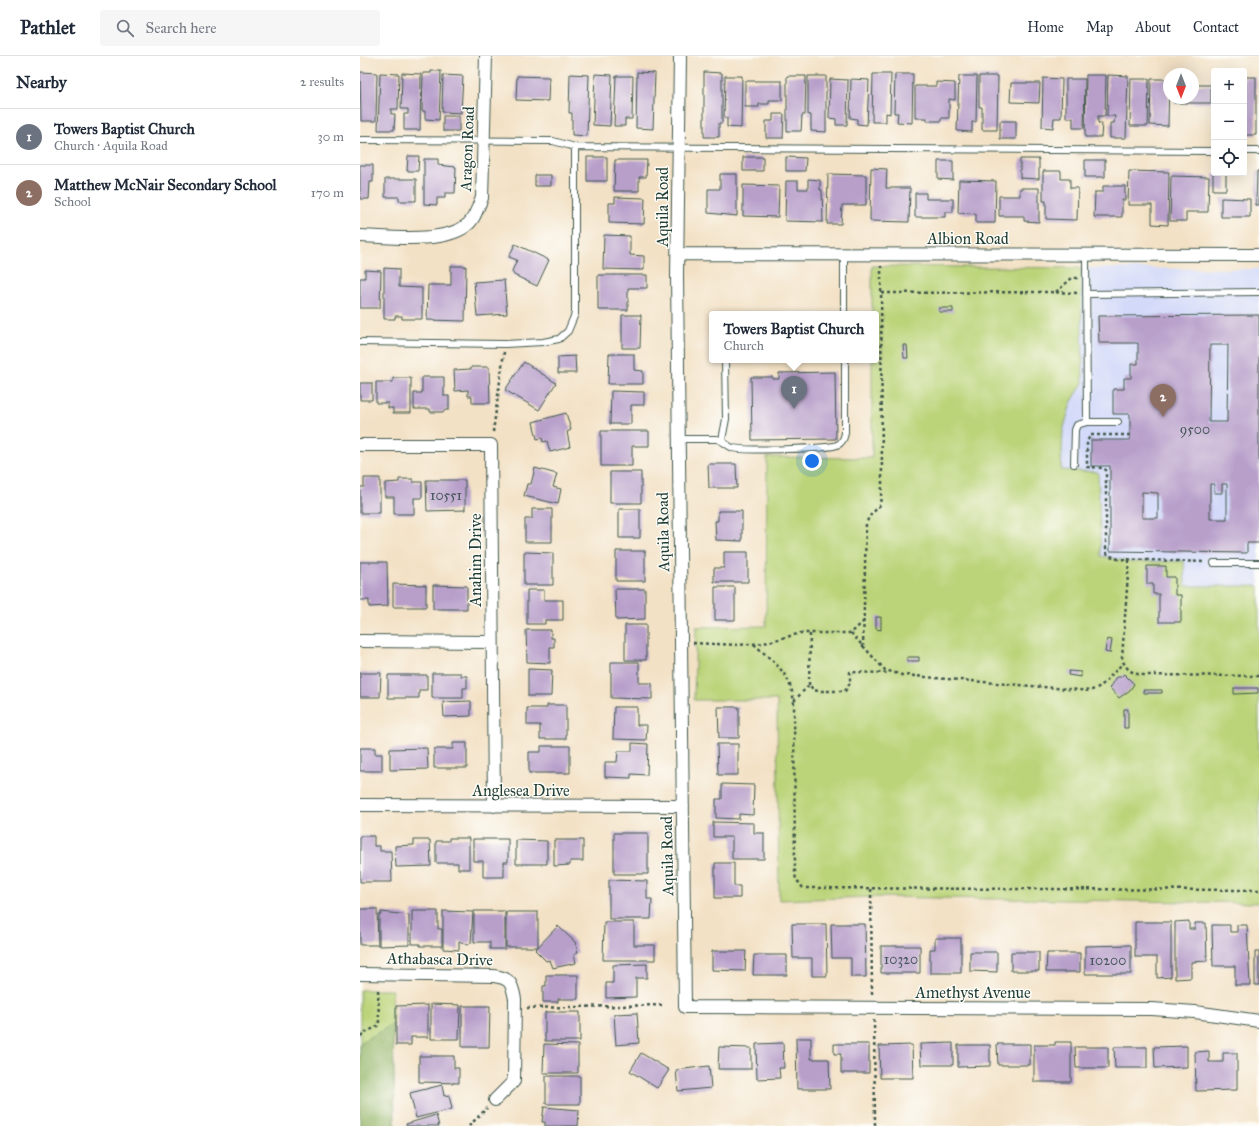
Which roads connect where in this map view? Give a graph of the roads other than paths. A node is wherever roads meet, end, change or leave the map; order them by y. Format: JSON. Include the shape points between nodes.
{"nodes":[{"id":1,"x":486,"y":56,"type":"edge"},
{"id":2,"x":680,"y":56,"type":"edge"},
{"id":3,"x":360,"y":140,"type":"edge"},
{"id":4,"x":483,"y":140,"type":"junction"},
{"id":5,"x":575,"y":147,"type":"junction"},
{"id":6,"x":678,"y":147,"type":"junction"},
{"id":7,"x":1211,"y":151,"type":"edge"},
{"id":8,"x":1247,"y":151,"type":"edge"},
{"id":9,"x":1259,"y":151,"type":"edge"},
{"id":10,"x":360,"y":236,"type":"edge"},
{"id":11,"x":678,"y":254,"type":"junction"},
{"id":12,"x":844,"y":254,"type":"junction"},
{"id":13,"x":1086,"y":255,"type":"junction"},
{"id":14,"x":1259,"y":255,"type":"edge"},
{"id":15,"x":1259,"y":292,"type":"edge"},
{"id":16,"x":1086,"y":294,"type":"junction"},
{"id":17,"x":844,"y":311,"type":"edge"},
{"id":18,"x":360,"y":342,"type":"edge"},
{"id":19,"x":725,"y":363,"type":"edge"},
{"id":20,"x":845,"y":363,"type":"edge"},
{"id":21,"x":1087,"y":422,"type":"junction"},
{"id":22,"x":1118,"y":422,"type":"dead end"},
{"id":23,"x":678,"y":440,"type":"junction"},
{"id":24,"x":722,"y":440,"type":"junction"},
{"id":25,"x":360,"y":445,"type":"edge"},
{"id":26,"x":1074,"y":464,"type":"dead end"},
{"id":27,"x":1214,"y":563,"type":"road end"},
{"id":28,"x":1259,"y":563,"type":"edge"},
{"id":29,"x":360,"y":640,"type":"edge"},
{"id":30,"x":492,"y":642,"type":"junction"},
{"id":31,"x":360,"y":805,"type":"edge"},
{"id":32,"x":494,"y":806,"type":"junction"},
{"id":33,"x":683,"y":806,"type":"junction"},
{"id":34,"x":360,"y":974,"type":"edge"},
{"id":35,"x":686,"y":1007,"type":"joint"},
{"id":36,"x":1259,"y":1021,"type":"edge"},
{"id":37,"x":495,"y":1100,"type":"road end"}],
"edges":[{"from":1,"to":4,"type":"street","name":"Aragon Road"},
{"from":2,"to":6,"type":"street","name":"Aquila Road"},
{"from":3,"to":4,"type":"lane"},
{"from":4,"to":5,"type":"lane","via":[[553,141]]},
{"from":4,"to":10,"type":"street","name":"Aragon Road","via":[[482,198],[468,225],[452,233],[434,237]]},
{"from":5,"to":6,"type":"lane"},
{"from":5,"to":18,"type":"lane","via":[[575,314],[568,331],[559,338],[543,342],[506,344]]},
{"from":6,"to":7,"type":"lane"},
{"from":6,"to":11,"type":"street","name":"Aquila Road"},
{"from":8,"to":9,"type":"lane"},
{"from":11,"to":12,"type":"street","name":"Albion Road"},
{"from":11,"to":23,"type":"street","name":"Aquila Road"},
{"from":12,"to":13,"type":"street","name":"Albion Road"},
{"from":12,"to":17,"type":"lane"},
{"from":13,"to":14,"type":"street","name":"Albion Road"},
{"from":13,"to":16,"type":"lane"},
{"from":15,"to":16,"type":"lane"},
{"from":16,"to":21,"type":"lane"},
{"from":19,"to":24,"type":"lane","via":[[726,419]]},
{"from":20,"to":24,"type":"lane","via":[[845,433],[838,445],[815,448],[745,449],[732,448]]},
{"from":21,"to":22,"type":"lane"},
{"from":21,"to":26,"type":"lane","via":[[1077,425],[1075,430]]},
{"from":23,"to":24,"type":"lane"},
{"from":23,"to":33,"type":"street","name":"Aquila Road"},
{"from":25,"to":30,"type":"street","name":"Anahim Drive","via":[[491,445]]},
{"from":27,"to":28,"type":"lane"},
{"from":29,"to":30,"type":"street"},
{"from":30,"to":32,"type":"street","name":"Anahim Drive"},
{"from":31,"to":32,"type":"street","name":"Anglesea Drive"},
{"from":32,"to":33,"type":"street","name":"Anglesea Drive"},
{"from":33,"to":35,"type":"street","name":"Aquila Road"},
{"from":34,"to":37,"type":"street","name":"Athabasca Drive","via":[[494,976],[508,980],[513,987],[515,999],[514,1081]]},
{"from":35,"to":36,"type":"street","name":"Amethyst Avenue","via":[[873,1013],[1169,1009]]}]}
